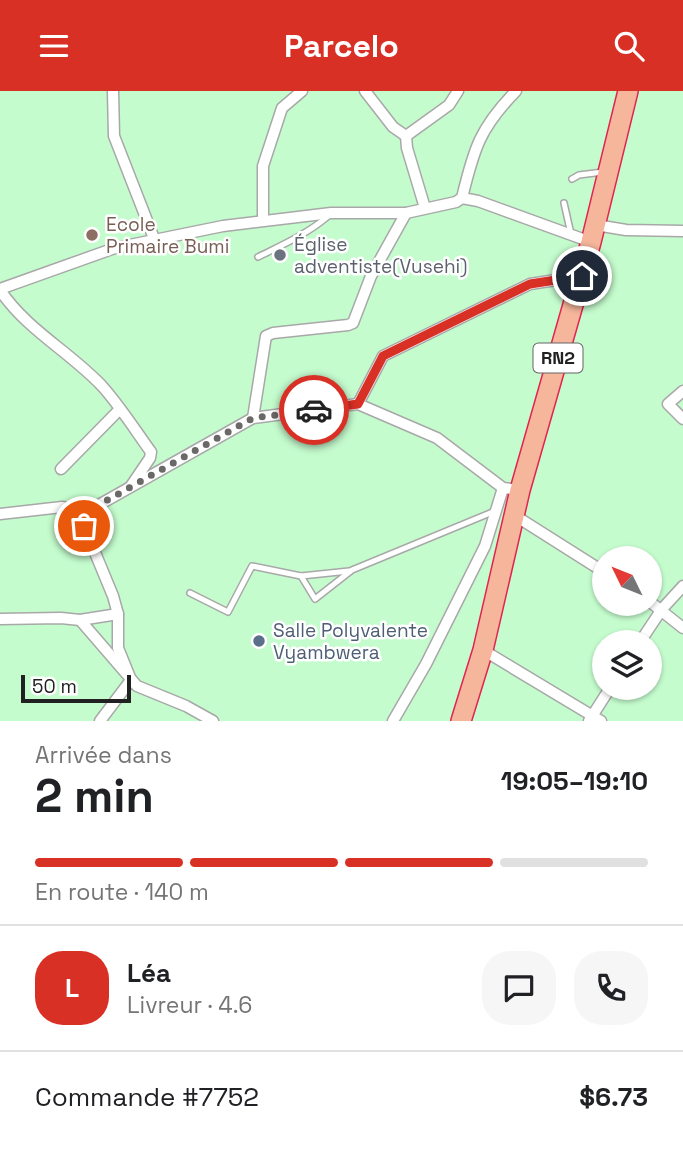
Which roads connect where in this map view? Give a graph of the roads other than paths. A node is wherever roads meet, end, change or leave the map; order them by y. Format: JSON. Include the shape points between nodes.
{"nodes":[{"id":1,"x":113,"y":91,"type":"edge"},
{"id":2,"x":302,"y":91,"type":"edge"},
{"id":3,"x":365,"y":91,"type":"edge"},
{"id":4,"x":458,"y":91,"type":"edge"},
{"id":5,"x":516,"y":91,"type":"edge"},
{"id":6,"x":628,"y":91,"type":"edge"},
{"id":7,"x":406,"y":136,"type":"junction"},
{"id":8,"x":609,"y":171,"type":"junction"},
{"id":9,"x":572,"y":179,"type":"dead end"},
{"id":10,"x":462,"y":198,"type":"junction"},
{"id":11,"x":564,"y":203,"type":"dead end"},
{"id":12,"x":425,"y":208,"type":"junction"},
{"id":13,"x":405,"y":212,"type":"junction"},
{"id":14,"x":331,"y":213,"type":"junction"},
{"id":15,"x":263,"y":220,"type":"junction"},
{"id":16,"x":683,"y":231,"type":"edge"},
{"id":17,"x":594,"y":233,"type":"junction"},
{"id":18,"x":571,"y":234,"type":"junction"},
{"id":19,"x":155,"y":241,"type":"junction"},
{"id":20,"x":258,"y":257,"type":"dead end"},
{"id":21,"x":582,"y":276,"type":"junction"},
{"id":22,"x":0,"y":290,"type":"edge"},
{"id":23,"x":683,"y":391,"type":"edge"},
{"id":24,"x":358,"y":404,"type":"junction"},
{"id":25,"x":120,"y":409,"type":"junction"},
{"id":26,"x":253,"y":418,"type":"junction"},
{"id":27,"x":683,"y":419,"type":"edge"},
{"id":28,"x":61,"y":469,"type":"dead end"},
{"id":29,"x":130,"y":488,"type":"junction"},
{"id":30,"x":511,"y":489,"type":"junction"},
{"id":31,"x":88,"y":511,"type":"junction"},
{"id":32,"x":505,"y":513,"type":"junction"},
{"id":33,"x":0,"y":514,"type":"edge"},
{"id":34,"x":592,"y":565,"type":"edge"},
{"id":35,"x":352,"y":570,"type":"junction"},
{"id":36,"x":301,"y":576,"type":"junction"},
{"id":37,"x":683,"y":586,"type":"edge"},
{"id":38,"x":190,"y":593,"type":"dead end"},
{"id":39,"x":662,"y":609,"type":"joint"},
{"id":40,"x":118,"y":614,"type":"junction"},
{"id":41,"x":0,"y":619,"type":"edge"},
{"id":42,"x":80,"y":620,"type":"junction"},
{"id":43,"x":683,"y":628,"type":"edge"},
{"id":44,"x":483,"y":650,"type":"junction"},
{"id":45,"x":131,"y":680,"type":"junction"},
{"id":46,"x":604,"y":700,"type":"edge"},
{"id":47,"x":594,"y":719,"type":"edge"},
{"id":48,"x":100,"y":721,"type":"edge"},
{"id":49,"x":213,"y":721,"type":"edge"},
{"id":50,"x":393,"y":721,"type":"edge"},
{"id":51,"x":461,"y":721,"type":"edge"}],
"edges":[{"from":1,"to":19,"type":"street","via":[[114,137]]},
{"from":2,"to":15,"type":"street","via":[[282,108],[263,166]]},
{"from":3,"to":7,"type":"street","via":[[393,128]]},
{"from":4,"to":7,"type":"street","via":[[449,105]]},
{"from":5,"to":10,"type":"street","via":[[482,131]]},
{"from":6,"to":8,"type":"highway","number":"RN2"},
{"from":7,"to":12,"type":"street"},
{"from":8,"to":9,"type":"lane"},
{"from":8,"to":17,"type":"highway","number":"RN2"},
{"from":10,"to":12,"type":"street"},
{"from":10,"to":18,"type":"street"},
{"from":11,"to":18,"type":"lane"},
{"from":12,"to":13,"type":"street"},
{"from":13,"to":14,"type":"street"},
{"from":13,"to":26,"type":"street","via":[[371,275],[353,323],[266,336]]},
{"from":14,"to":15,"type":"street"},
{"from":14,"to":20,"type":"lane","via":[[316,227]]},
{"from":15,"to":19,"type":"street"},
{"from":16,"to":17,"type":"street"},
{"from":17,"to":18,"type":"street"},
{"from":17,"to":21,"type":"highway","number":"RN2"},
{"from":19,"to":22,"type":"street","via":[[96,254]]},
{"from":21,"to":24,"type":"street","via":[[530,284],[383,356]]},
{"from":21,"to":30,"type":"highway","number":"RN2"},
{"from":22,"to":25,"type":"street","via":[[24,321],[69,355]]},
{"from":23,"to":27,"type":"street","via":[[668,404]]},
{"from":24,"to":26,"type":"street"},
{"from":24,"to":30,"type":"street","via":[[437,437]]},
{"from":25,"to":28,"type":"street"},
{"from":25,"to":29,"type":"street","via":[[151,452]]},
{"from":26,"to":29,"type":"street"},
{"from":29,"to":31,"type":"street"},
{"from":30,"to":32,"type":"highway","number":"RN2"},
{"from":31,"to":33,"type":"street","via":[[62,507]]},
{"from":31,"to":40,"type":"street","via":[[84,526]]},
{"from":32,"to":34,"type":"street"},
{"from":32,"to":35,"type":"lane"},
{"from":32,"to":44,"type":"highway","number":"RN2"},
{"from":32,"to":50,"type":"street"},
{"from":35,"to":36,"type":"lane"},
{"from":35,"to":36,"type":"lane","via":[[315,599]]},
{"from":36,"to":38,"type":"lane","via":[[253,566],[228,613]]},
{"from":37,"to":39,"type":"street"},
{"from":39,"to":43,"type":"street"},
{"from":40,"to":42,"type":"street"},
{"from":40,"to":45,"type":"street","via":[[118,647]]},
{"from":41,"to":42,"type":"street"},
{"from":42,"to":45,"type":"street"},
{"from":44,"to":47,"type":"street"},
{"from":44,"to":51,"type":"highway","number":"RN2"},
{"from":45,"to":48,"type":"street"},
{"from":45,"to":49,"type":"street"},
{"from":46,"to":47,"type":"street"}]}
